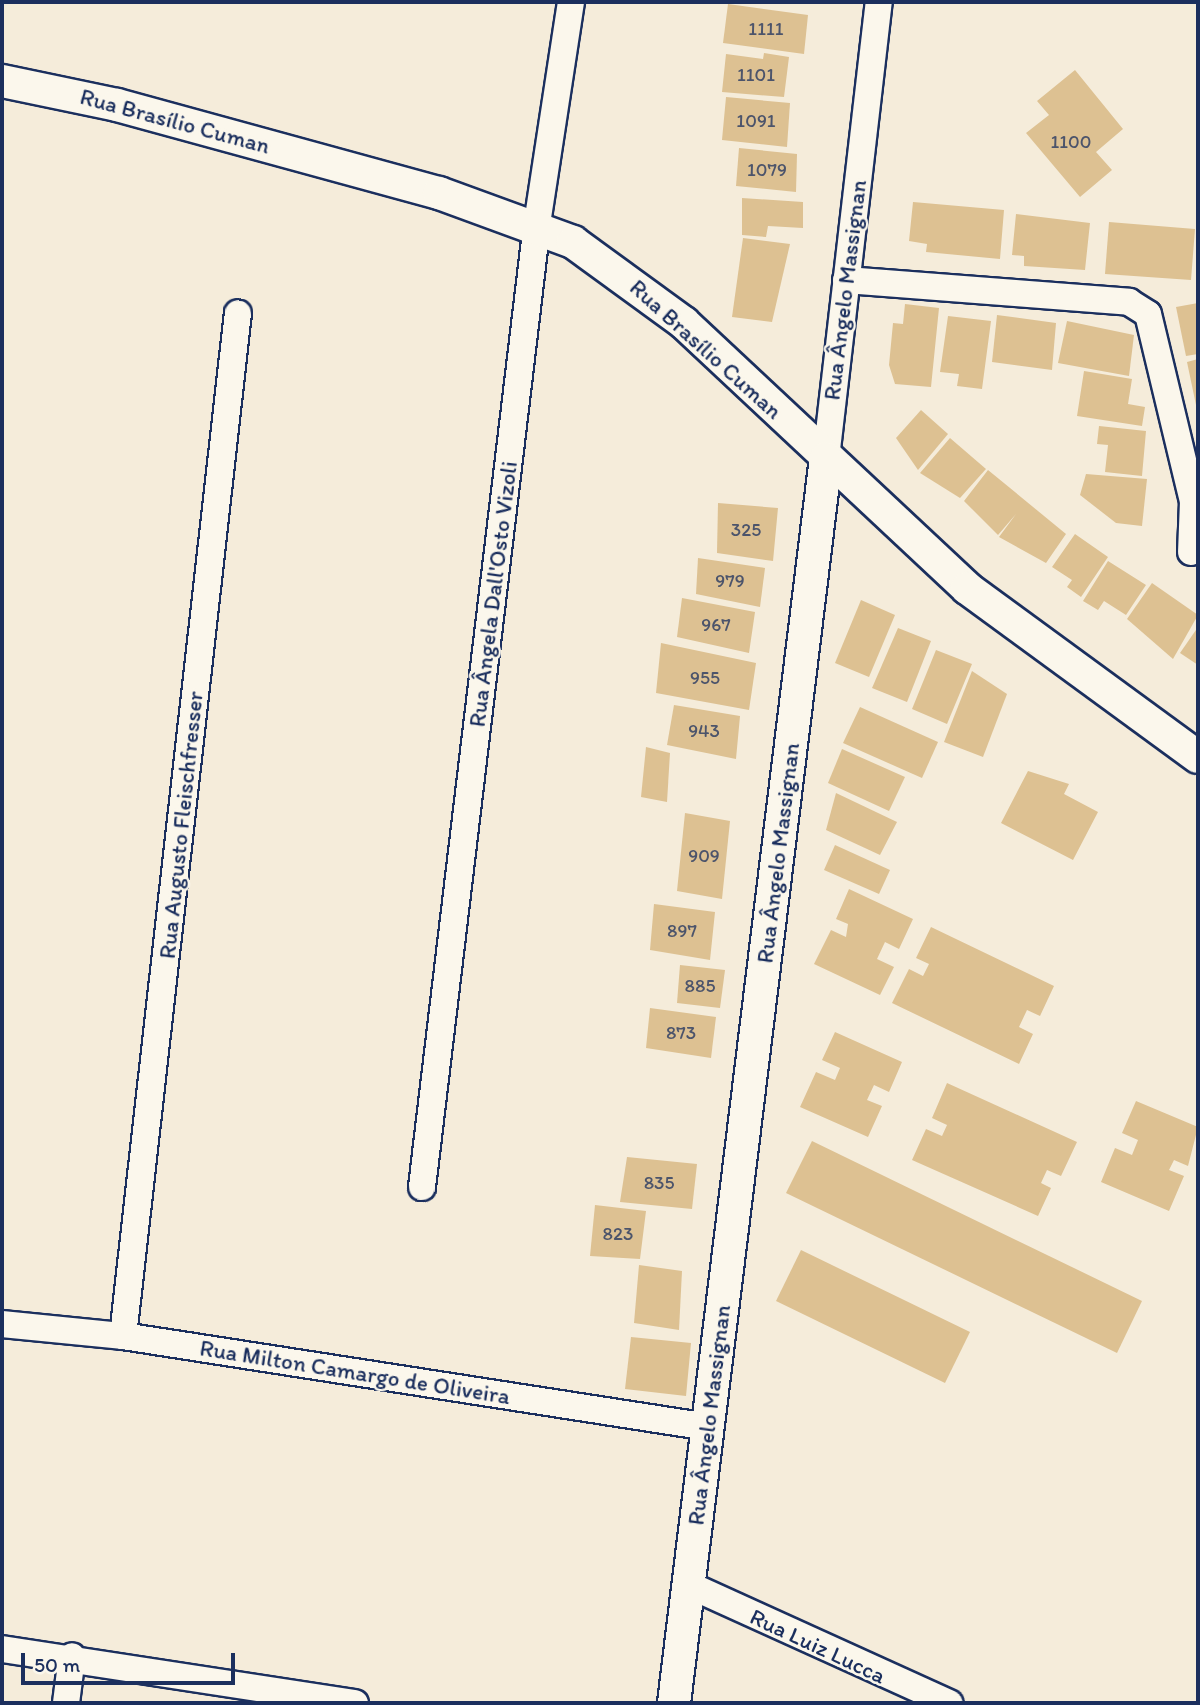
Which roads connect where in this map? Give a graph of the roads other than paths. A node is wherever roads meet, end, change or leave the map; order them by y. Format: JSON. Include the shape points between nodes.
{"nodes":[{"id":1,"x":570,"y":2,"type":"edge"},
{"id":2,"x":879,"y":2,"type":"edge"},
{"id":3,"x":2,"y":81,"type":"edge"},
{"id":4,"x":537,"y":224,"type":"junction"},
{"id":5,"x":846,"y":280,"type":"junction"},
{"id":6,"x":238,"y":313,"type":"dead end"},
{"id":7,"x":826,"y":458,"type":"junction"},
{"id":8,"x":1191,"y":552,"type":"dead end"},
{"id":9,"x":1198,"y":757,"type":"edge"},
{"id":10,"x":422,"y":1187,"type":"dead end"},
{"id":11,"x":2,"y":1324,"type":"edge"},
{"id":12,"x":123,"y":1336,"type":"junction"},
{"id":13,"x":708,"y":1427,"type":"junction"},
{"id":14,"x":689,"y":1584,"type":"junction"},
{"id":15,"x":2,"y":1649,"type":"edge"},
{"id":16,"x":72,"y":1656,"type":"junction"},
{"id":17,"x":66,"y":1703,"type":"edge"},
{"id":18,"x":355,"y":1703,"type":"edge"},
{"id":19,"x":674,"y":1703,"type":"edge"},
{"id":20,"x":949,"y":1703,"type":"edge"}],
"edges":[{"from":1,"to":4,"type":"street","name":"Rua Ângela Dall'Osto Vizoli"},
{"from":2,"to":5,"type":"street","name":"Rua Ângelo Massignan"},
{"from":3,"to":4,"type":"street","name":"Rua Brasílio Cuman","via":[[117,105]]},
{"from":4,"to":7,"type":"street","name":"Rua Brasílio Cuman","via":[[648,292]]},
{"from":4,"to":10,"type":"street","name":"Rua Ângela Dall'Osto Vizoli"},
{"from":5,"to":7,"type":"street","name":"Rua Ângelo Massignan"},
{"from":5,"to":8,"type":"street","via":[[1129,302],[1148,314],[1194,501]]},
{"from":6,"to":12,"type":"street","name":"Rua Augusto Fleischfresser"},
{"from":7,"to":9,"type":"street","name":"Rua Brasílio Cuman","via":[[967,588]]},
{"from":7,"to":13,"type":"street","name":"Rua Ângelo Massignan"},
{"from":11,"to":12,"type":"street","name":"Rua Milton Camargo de Oliveira"},
{"from":12,"to":13,"type":"street","name":"Rua Milton Camargo de Oliveira"},
{"from":13,"to":14,"type":"street","name":"Rua Ângelo Massignan"},
{"from":14,"to":19,"type":"street","name":"Rua Ângelo Massignan"},
{"from":14,"to":20,"type":"street","name":"Rua Luiz Lucca"},
{"from":15,"to":16,"type":"street"},
{"from":16,"to":17,"type":"street"},
{"from":16,"to":18,"type":"street"}]}
